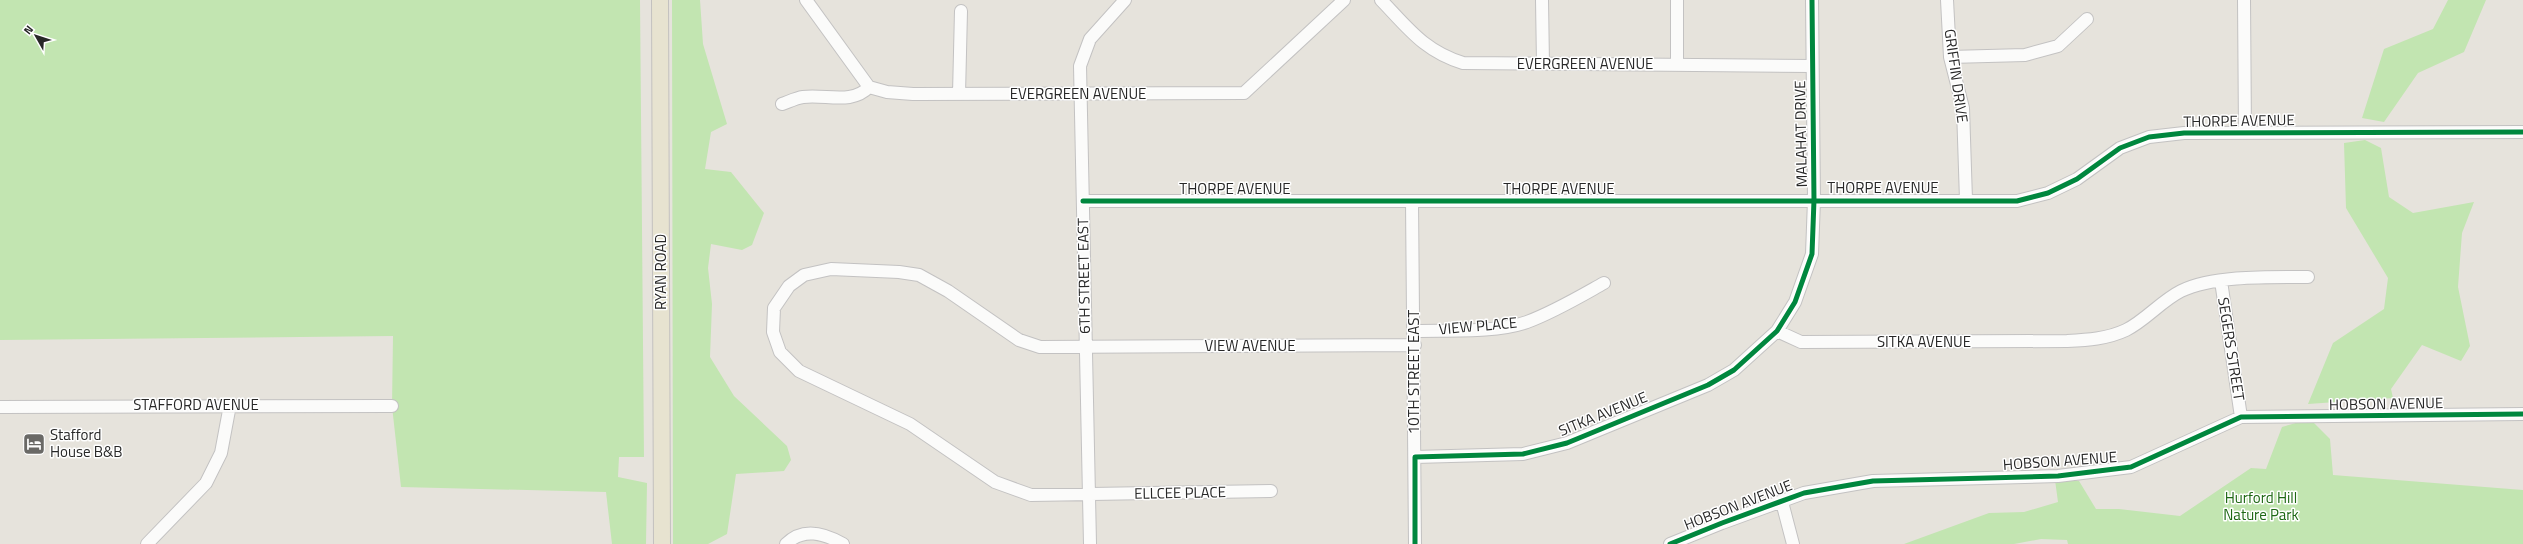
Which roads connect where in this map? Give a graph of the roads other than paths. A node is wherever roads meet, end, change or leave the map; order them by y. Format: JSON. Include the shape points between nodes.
{"nodes":[{"id":1,"x":660,"y":0,"type":"edge"},
{"id":2,"x":806,"y":0,"type":"edge"},
{"id":3,"x":1125,"y":0,"type":"edge"},
{"id":4,"x":1344,"y":0,"type":"edge"},
{"id":5,"x":1381,"y":0,"type":"edge"},
{"id":6,"x":1542,"y":0,"type":"edge"},
{"id":7,"x":1677,"y":0,"type":"edge"},
{"id":8,"x":1812,"y":0,"type":"edge"},
{"id":9,"x":1947,"y":0,"type":"edge"},
{"id":10,"x":2244,"y":0,"type":"edge"},
{"id":11,"x":961,"y":11,"type":"dead end"},
{"id":12,"x":2087,"y":19,"type":"dead end"},
{"id":13,"x":1950,"y":56,"type":"junction"},
{"id":14,"x":1543,"y":64,"type":"junction"},
{"id":15,"x":1678,"y":65,"type":"junction"},
{"id":16,"x":1812,"y":66,"type":"junction"},
{"id":17,"x":869,"y":87,"type":"junction"},
{"id":18,"x":958,"y":94,"type":"junction"},
{"id":19,"x":1080,"y":95,"type":"junction"},
{"id":20,"x":782,"y":104,"type":"dead end"},
{"id":21,"x":2523,"y":132,"type":"edge"},
{"id":22,"x":2244,"y":133,"type":"junction"},
{"id":23,"x":1814,"y":200,"type":"junction"},
{"id":24,"x":1966,"y":200,"type":"junction"},
{"id":25,"x":1083,"y":201,"type":"junction"},
{"id":26,"x":1412,"y":201,"type":"junction"},
{"id":27,"x":2308,"y":277,"type":"dead end"},
{"id":28,"x":2221,"y":281,"type":"junction"},
{"id":29,"x":1604,"y":283,"type":"dead end"},
{"id":30,"x":1415,"y":331,"type":"junction"},
{"id":31,"x":1777,"y":331,"type":"junction"},
{"id":32,"x":1415,"y":345,"type":"junction"},
{"id":33,"x":1086,"y":347,"type":"junction"},
{"id":34,"x":230,"y":405,"type":"junction"},
{"id":35,"x":392,"y":406,"type":"dead end"},
{"id":36,"x":0,"y":407,"type":"edge"},
{"id":37,"x":2523,"y":414,"type":"edge"},
{"id":38,"x":2241,"y":417,"type":"junction"},
{"id":39,"x":1415,"y":457,"type":"junction"},
{"id":40,"x":1271,"y":491,"type":"dead end"},
{"id":41,"x":1089,"y":494,"type":"junction"},
{"id":42,"x":1782,"y":502,"type":"junction"},
{"id":43,"x":146,"y":544,"type":"edge"},
{"id":44,"x":662,"y":544,"type":"edge"},
{"id":45,"x":786,"y":544,"type":"edge"},
{"id":46,"x":843,"y":544,"type":"edge"},
{"id":47,"x":1090,"y":544,"type":"edge"},
{"id":48,"x":1415,"y":544,"type":"edge"},
{"id":49,"x":1670,"y":544,"type":"edge"},
{"id":50,"x":1794,"y":544,"type":"edge"}],
"edges":[{"from":1,"to":44,"type":"main road","name":"RYAN ROAD"},
{"from":2,"to":17,"type":"street"},
{"from":3,"to":19,"type":"street","name":"6TH STREET EAST","via":[[1090,39],[1080,66]]},
{"from":4,"to":19,"type":"street","name":"EVERGREEN AVENUE","via":[[1244,93]]},
{"from":5,"to":14,"type":"street","name":"EVERGREEN AVENUE","via":[[1422,42],[1441,56],[1463,63]]},
{"from":6,"to":14,"type":"street"},
{"from":7,"to":15,"type":"street"},
{"from":8,"to":16,"type":"street","name":"MALAHAT DRIVE"},
{"from":9,"to":13,"type":"street","name":"GRIFFIN DRIVE"},
{"from":10,"to":22,"type":"street"},
{"from":11,"to":18,"type":"street"},
{"from":12,"to":13,"type":"street","via":[[2058,46],[2025,55]]},
{"from":13,"to":24,"type":"street","name":"GRIFFIN DRIVE","via":[[1962,108]]},
{"from":14,"to":15,"type":"street","name":"EVERGREEN AVENUE"},
{"from":15,"to":16,"type":"street","name":"EVERGREEN AVENUE"},
{"from":16,"to":23,"type":"street","name":"MALAHAT DRIVE"},
{"from":17,"to":18,"type":"street","name":"EVERGREEN AVENUE","via":[[906,94]]},
{"from":17,"to":20,"type":"street","via":[[863,94],[851,97],[802,97]]},
{"from":18,"to":19,"type":"street","name":"EVERGREEN AVENUE"},
{"from":19,"to":25,"type":"street","name":"6TH STREET EAST"},
{"from":21,"to":22,"type":"street","name":"THORPE AVENUE"},
{"from":22,"to":24,"type":"street","name":"THORPE AVENUE","via":[[2184,133],[2150,137],[2120,148],[2077,179],[2048,193],[2017,201]]},
{"from":23,"to":24,"type":"street","name":"THORPE AVENUE"},
{"from":23,"to":26,"type":"street","name":"THORPE AVENUE"},
{"from":23,"to":31,"type":"street","name":"MALAHAT DRIVE","via":[[1812,254],[1795,302]]},
{"from":25,"to":26,"type":"street","name":"THORPE AVENUE"},
{"from":25,"to":33,"type":"street","name":"6TH STREET EAST"},
{"from":26,"to":30,"type":"street","name":"10TH STREET EAST"},
{"from":27,"to":28,"type":"street","name":"SITKA AVENUE"},
{"from":28,"to":31,"type":"street","name":"SITKA AVENUE","via":[[2181,291],[2127,330],[2100,339],[1801,342]]},
{"from":28,"to":38,"type":"street","name":"SEGERS STREET"},
{"from":29,"to":30,"type":"street","name":"VIEW PLACE","via":[[1559,308],[1526,322],[1497,327]]},
{"from":30,"to":32,"type":"street","name":"10TH STREET EAST"},
{"from":31,"to":39,"type":"street","name":"SITKA AVENUE","via":[[1734,370],[1708,385],[1567,443],[1523,454]]},
{"from":32,"to":33,"type":"street","name":"VIEW AVENUE"},
{"from":32,"to":39,"type":"street","name":"10TH STREET EAST"},
{"from":33,"to":41,"type":"street","name":"6TH STREET EAST"},
{"from":33,"to":41,"type":"street","name":"VIEW AVENUE","via":[[1040,347],[1019,340],[948,291],[918,276],[899,272],[831,269],[804,275],[789,286],[774,308],[773,332],[780,352],[799,371],[910,424],[995,482],[1031,495]]},
{"from":34,"to":35,"type":"street","name":"STAFFORD AVENUE"},
{"from":34,"to":36,"type":"street","name":"STAFFORD AVENUE"},
{"from":34,"to":43,"type":"street","via":[[221,453],[206,483]]},
{"from":37,"to":38,"type":"street","name":"HOBSON AVENUE"},
{"from":38,"to":42,"type":"street","name":"HOBSON AVENUE","via":[[2131,467],[2058,476],[1874,481],[1804,493]]},
{"from":39,"to":48,"type":"street","name":"10TH STREET EAST"},
{"from":40,"to":41,"type":"street","name":"ELLCEE PLACE"},
{"from":41,"to":47,"type":"street","name":"6TH STREET EAST"},
{"from":42,"to":49,"type":"street","name":"HOBSON AVENUE","via":[[1722,522]]},
{"from":42,"to":50,"type":"street"},
{"from":45,"to":46,"type":"street","via":[[793,536],[813,532]]}]}
